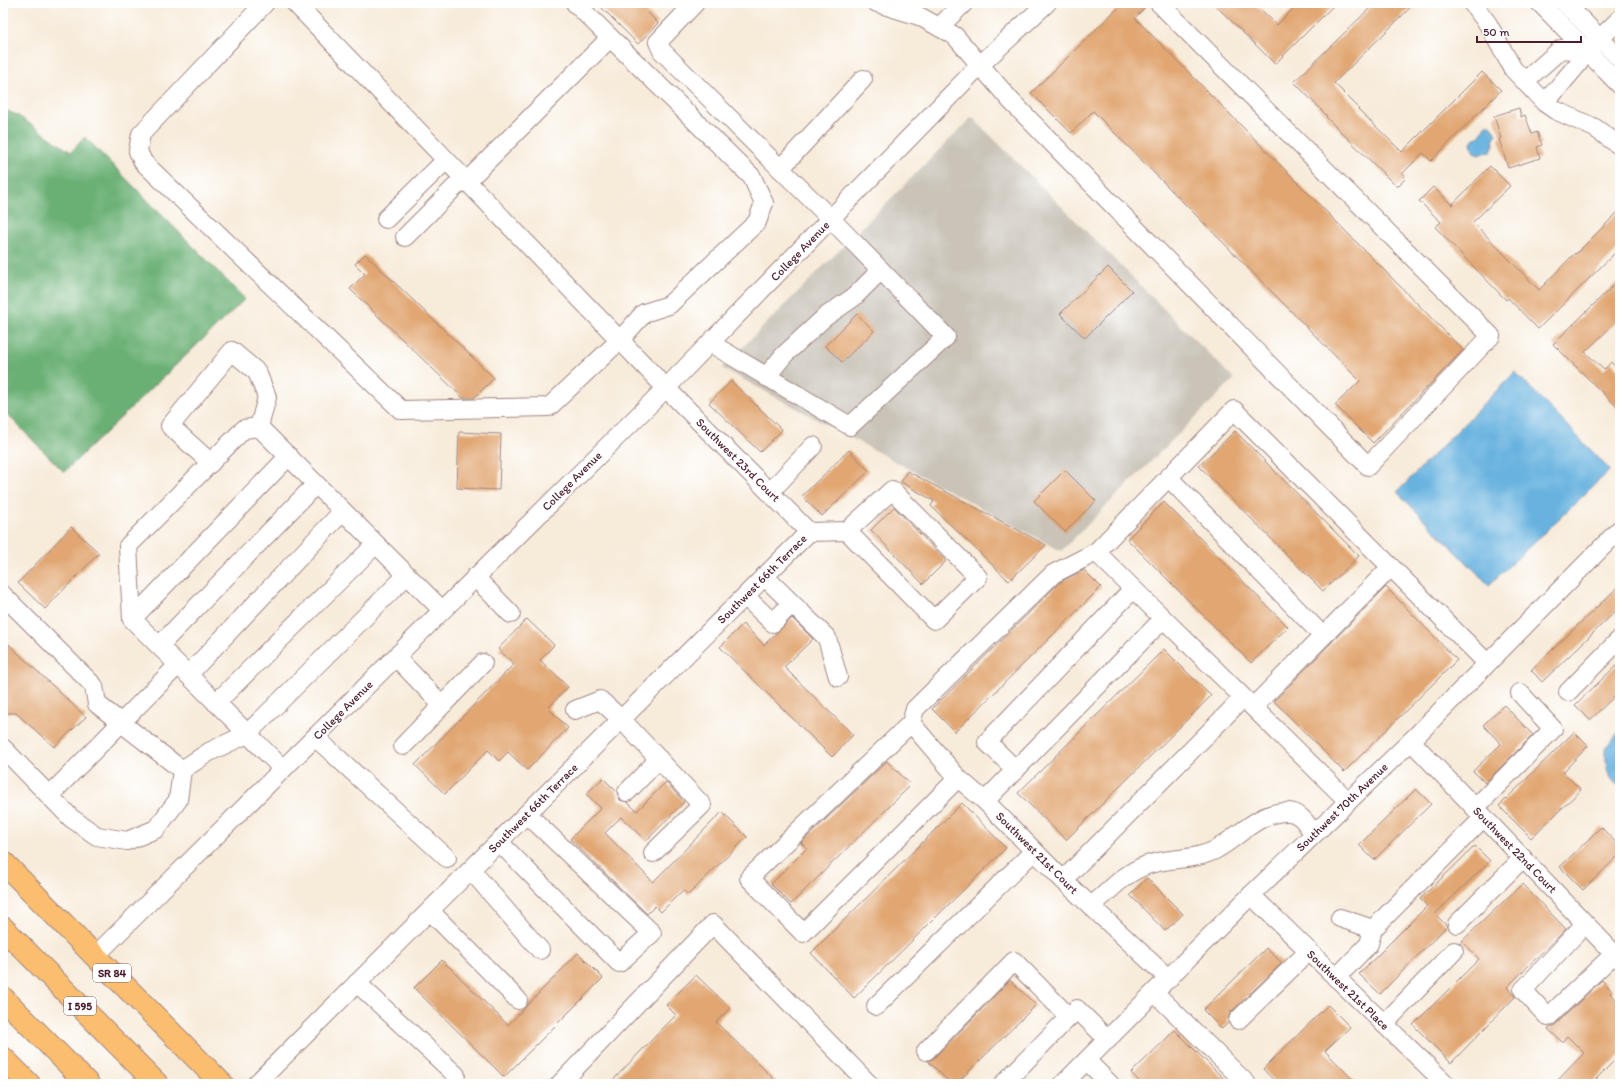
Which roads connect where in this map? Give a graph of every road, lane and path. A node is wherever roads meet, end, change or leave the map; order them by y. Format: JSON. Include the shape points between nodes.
{"nodes":[{"id":1,"x":265,"y":3,"type":"edge"},
{"id":2,"x":295,"y":3,"type":"edge"},
{"id":3,"x":575,"y":3,"type":"edge"},
{"id":4,"x":696,"y":3,"type":"edge"},
{"id":5,"x":877,"y":3,"type":"edge"},
{"id":6,"x":964,"y":3,"type":"edge"},
{"id":7,"x":1047,"y":3,"type":"edge"},
{"id":8,"x":1159,"y":3,"type":"edge"},
{"id":9,"x":1472,"y":3,"type":"edge"},
{"id":10,"x":1540,"y":3,"type":"edge"},
{"id":11,"x":1565,"y":3,"type":"edge"},
{"id":12,"x":1620,"y":19,"type":"edge"},
{"id":13,"x":939,"y":27,"type":"junction"},
{"id":14,"x":610,"y":38,"type":"junction"},
{"id":15,"x":1600,"y":38,"type":"junction"},
{"id":16,"x":1587,"y":51,"type":"junction"},
{"id":17,"x":1620,"y":59,"type":"edge"},
{"id":18,"x":980,"y":65,"type":"junction"},
{"id":19,"x":863,"y":79,"type":"dead end"},
{"id":20,"x":1525,"y":81,"type":"junction"},
{"id":21,"x":1620,"y":85,"type":"edge"},
{"id":22,"x":1545,"y":102,"type":"junction"},
{"id":23,"x":1620,"y":146,"type":"edge"},
{"id":24,"x":446,"y":160,"type":"junction"},
{"id":25,"x":780,"y":169,"type":"junction"},
{"id":26,"x":465,"y":180,"type":"junction"},
{"id":27,"x":386,"y":219,"type":"dead end"},
{"id":28,"x":831,"y":219,"type":"junction"},
{"id":29,"x":405,"y":237,"type":"dead end"},
{"id":30,"x":881,"y":270,"type":"junction"},
{"id":31,"x":620,"y":340,"type":"junction"},
{"id":32,"x":710,"y":343,"type":"junction"},
{"id":33,"x":766,"y":377,"type":"junction"},
{"id":34,"x":666,"y":388,"type":"junction"},
{"id":35,"x":259,"y":427,"type":"junction"},
{"id":36,"x":813,"y":446,"type":"dead end"},
{"id":37,"x":289,"y":456,"type":"junction"},
{"id":38,"x":211,"y":463,"type":"junction"},
{"id":39,"x":1168,"y":478,"type":"junction"},
{"id":40,"x":316,"y":484,"type":"junction"},
{"id":41,"x":770,"y":492,"type":"junction"},
{"id":42,"x":343,"y":511,"type":"junction"},
{"id":43,"x":847,"y":531,"type":"junction"},
{"id":44,"x":809,"y":532,"type":"junction"},
{"id":45,"x":1616,"y":540,"type":"edge"},
{"id":46,"x":376,"y":544,"type":"junction"},
{"id":47,"x":1096,"y":552,"type":"junction"},
{"id":48,"x":1391,"y":567,"type":"junction"},
{"id":49,"x":407,"y":575,"type":"junction"},
{"id":50,"x":764,"y":576,"type":"junction"},
{"id":51,"x":475,"y":578,"type":"junction"},
{"id":52,"x":1133,"y":589,"type":"junction"},
{"id":53,"x":3,"y":595,"type":"edge"},
{"id":54,"x":745,"y":596,"type":"junction"},
{"id":55,"x":791,"y":604,"type":"junction"},
{"id":56,"x":442,"y":610,"type":"junction"},
{"id":57,"x":511,"y":614,"type":"dead end"},
{"id":58,"x":132,"y":619,"type":"junction"},
{"id":59,"x":1163,"y":619,"type":"junction"},
{"id":60,"x":1323,"y":636,"type":"junction"},
{"id":61,"x":1620,"y":639,"type":"edge"},
{"id":62,"x":159,"y":646,"type":"junction"},
{"id":63,"x":396,"y":657,"type":"junction"},
{"id":64,"x":484,"y":663,"type":"dead end"},
{"id":65,"x":1487,"y":663,"type":"junction"},
{"id":66,"x":183,"y":670,"type":"junction"},
{"id":67,"x":838,"y":677,"type":"dead end"},
{"id":68,"x":1568,"y":692,"type":"dead end"},
{"id":69,"x":1520,"y":693,"type":"dead end"},
{"id":70,"x":1248,"y":702,"type":"junction"},
{"id":71,"x":216,"y":703,"type":"junction"},
{"id":72,"x":442,"y":705,"type":"junction"},
{"id":73,"x":575,"y":710,"type":"dead end"},
{"id":74,"x":622,"y":719,"type":"junction"},
{"id":75,"x":120,"y":723,"type":"junction"},
{"id":76,"x":910,"y":723,"type":"junction"},
{"id":77,"x":247,"y":734,"type":"junction"},
{"id":78,"x":316,"y":736,"type":"junction"},
{"id":79,"x":1410,"y":740,"type":"junction"},
{"id":80,"x":403,"y":746,"type":"dead end"},
{"id":81,"x":3,"y":748,"type":"edge"},
{"id":82,"x":659,"y":759,"type":"junction"},
{"id":83,"x":283,"y":769,"type":"junction"},
{"id":84,"x":182,"y":770,"type":"junction"},
{"id":85,"x":1016,"y":770,"type":"junction"},
{"id":86,"x":958,"y":778,"type":"junction"},
{"id":87,"x":628,"y":792,"type":"dead end"},
{"id":88,"x":49,"y":796,"type":"junction"},
{"id":89,"x":985,"y":801,"type":"junction"},
{"id":90,"x":1348,"y":801,"type":"junction"},
{"id":91,"x":1479,"y":813,"type":"junction"},
{"id":92,"x":527,"y":814,"type":"junction"},
{"id":93,"x":1314,"y":834,"type":"junction"},
{"id":94,"x":499,"y":842,"type":"junction"},
{"id":95,"x":1034,"y":851,"type":"junction"},
{"id":96,"x":653,"y":853,"type":"dead end"},
{"id":97,"x":447,"y":858,"type":"dead end"},
{"id":98,"x":1523,"y":858,"type":"junction"},
{"id":99,"x":3,"y":862,"type":"edge"},
{"id":100,"x":471,"y":870,"type":"junction"},
{"id":101,"x":1063,"y":880,"type":"junction"},
{"id":102,"x":1251,"y":895,"type":"junction"},
{"id":103,"x":1090,"y":906,"type":"junction"},
{"id":104,"x":430,"y":911,"type":"junction"},
{"id":105,"x":1340,"y":918,"type":"dead end"},
{"id":106,"x":1457,"y":924,"type":"dead end"},
{"id":107,"x":1585,"y":924,"type":"junction"},
{"id":108,"x":3,"y":928,"type":"edge"},
{"id":109,"x":1372,"y":929,"type":"junction"},
{"id":110,"x":540,"y":950,"type":"dead end"},
{"id":111,"x":1309,"y":951,"type":"junction"},
{"id":112,"x":1454,"y":951,"type":"dead end"},
{"id":113,"x":95,"y":956,"type":"junction"},
{"id":114,"x":1617,"y":957,"type":"edge"},
{"id":115,"x":1336,"y":978,"type":"junction"},
{"id":116,"x":1169,"y":979,"type":"junction"},
{"id":117,"x":357,"y":983,"type":"junction"},
{"id":118,"x":1155,"y":993,"type":"junction"},
{"id":119,"x":3,"y":998,"type":"edge"},
{"id":120,"x":518,"y":1000,"type":"dead end"},
{"id":121,"x":876,"y":1006,"type":"dead end"},
{"id":122,"x":1069,"y":1017,"type":"junction"},
{"id":123,"x":1238,"y":1020,"type":"dead end"},
{"id":124,"x":1384,"y":1024,"type":"junction"},
{"id":125,"x":1108,"y":1040,"type":"junction"},
{"id":126,"x":926,"y":1051,"type":"dead end"},
{"id":127,"x":3,"y":1058,"type":"edge"},
{"id":128,"x":1087,"y":1061,"type":"junction"},
{"id":129,"x":456,"y":1075,"type":"dead end"},
{"id":130,"x":1439,"y":1082,"type":"edge"},
{"id":131,"x":29,"y":1084,"type":"edge"},
{"id":132,"x":88,"y":1084,"type":"edge"},
{"id":133,"x":157,"y":1084,"type":"edge"},
{"id":134,"x":222,"y":1084,"type":"edge"},
{"id":135,"x":256,"y":1084,"type":"edge"},
{"id":136,"x":560,"y":1084,"type":"edge"},
{"id":137,"x":869,"y":1084,"type":"edge"},
{"id":138,"x":1004,"y":1084,"type":"edge"},
{"id":139,"x":1063,"y":1084,"type":"edge"},
{"id":140,"x":1110,"y":1084,"type":"edge"},
{"id":141,"x":1247,"y":1084,"type":"edge"}],
"edges":[{"from":1,"to":31,"type":"street","via":[[141,134],[138,151],[143,162],[390,400],[401,410],[549,407]]},
{"from":2,"to":24,"type":"street","name":"Southwest 23rd Court"},
{"from":3,"to":14,"type":"street"},
{"from":4,"to":25,"type":"street","via":[[658,42],[662,51]]},
{"from":5,"to":13,"type":"street","via":[[919,16]]},
{"from":6,"to":13,"type":"street"},
{"from":7,"to":18,"type":"street","name":"College Avenue"},
{"from":8,"to":18,"type":"street","via":[[1492,336],[1368,466],[1011,101]]},
{"from":9,"to":20,"type":"street","via":[[1488,24],[1513,68]]},
{"from":10,"to":16,"type":"street"},
{"from":11,"to":15,"type":"street"},
{"from":12,"to":15,"type":"street"},
{"from":13,"to":18,"type":"street","via":[[955,36]]},
{"from":14,"to":26,"type":"street"},
{"from":14,"to":31,"type":"street","via":[[752,177],[764,203],[757,222],[669,305],[644,313]]},
{"from":15,"to":16,"type":"street"},
{"from":15,"to":17,"type":"street"},
{"from":16,"to":20,"type":"street","via":[[1561,49]]},
{"from":16,"to":21,"type":"street"},
{"from":16,"to":22,"type":"street"},
{"from":18,"to":28,"type":"street","name":"College Avenue"},
{"from":19,"to":25,"type":"street"},
{"from":20,"to":22,"type":"street"},
{"from":22,"to":23,"type":"street","via":[[1555,110],[1595,128]]},
{"from":24,"to":26,"type":"street","name":"Southwest 23rd Court"},
{"from":24,"to":27,"type":"street"},
{"from":25,"to":28,"type":"street"},
{"from":26,"to":29,"type":"street"},
{"from":26,"to":31,"type":"street","name":"Southwest 23rd Court"},
{"from":28,"to":30,"type":"street"},
{"from":28,"to":32,"type":"street","name":"College Avenue"},
{"from":30,"to":33,"type":"street","via":[[854,297],[825,317],[784,355]]},
{"from":30,"to":33,"type":"street","via":[[946,337],[856,421],[850,426]]},
{"from":31,"to":34,"type":"street","name":"Southwest 23rd Court"},
{"from":32,"to":33,"type":"street"},
{"from":32,"to":34,"type":"street","name":"College Avenue"},
{"from":34,"to":41,"type":"street","name":"Southwest 23rd Court"},
{"from":34,"to":51,"type":"street","name":"College Avenue"},
{"from":35,"to":37,"type":"street"},
{"from":35,"to":38,"type":"street","via":[[244,429]]},
{"from":35,"to":38,"type":"street","via":[[267,397],[257,372],[232,351],[170,426]]},
{"from":36,"to":41,"type":"street"},
{"from":37,"to":40,"type":"street"},
{"from":37,"to":58,"type":"street"},
{"from":38,"to":58,"type":"street","via":[[128,546]]},
{"from":39,"to":47,"type":"street"},
{"from":39,"to":48,"type":"street","via":[[1234,410]]},
{"from":39,"to":60,"type":"street"},
{"from":40,"to":42,"type":"street"},
{"from":40,"to":62,"type":"street"},
{"from":41,"to":44,"type":"street","name":"Southwest 23rd Court"},
{"from":42,"to":46,"type":"street"},
{"from":42,"to":66,"type":"street"},
{"from":43,"to":43,"type":"street","via":[[892,490],[978,576],[934,620]]},
{"from":43,"to":44,"type":"street"},
{"from":44,"to":50,"type":"street","name":"Southwest 66th Terrace"},
{"from":45,"to":65,"type":"street","name":"Southwest 70th Avenue"},
{"from":46,"to":49,"type":"street"},
{"from":46,"to":71,"type":"street"},
{"from":47,"to":52,"type":"street"},
{"from":47,"to":76,"type":"street","via":[[1053,574],[915,709]]},
{"from":48,"to":60,"type":"street"},
{"from":48,"to":65,"type":"street"},
{"from":49,"to":56,"type":"street"},
{"from":49,"to":77,"type":"street"},
{"from":50,"to":54,"type":"street","name":"Southwest 66th Terrace"},
{"from":50,"to":55,"type":"street"},
{"from":51,"to":56,"type":"street","name":"College Avenue"},
{"from":51,"to":57,"type":"street"},
{"from":52,"to":59,"type":"street"},
{"from":52,"to":85,"type":"street","via":[[987,742]]},
{"from":53,"to":75,"type":"street","via":[[94,686],[97,704]]},
{"from":54,"to":55,"type":"street","via":[[773,623]]},
{"from":54,"to":74,"type":"street","name":"Southwest 66th Terrace"},
{"from":55,"to":67,"type":"street","via":[[827,638]]},
{"from":56,"to":63,"type":"street","name":"College Avenue"},
{"from":58,"to":62,"type":"street"},
{"from":59,"to":70,"type":"street"},
{"from":59,"to":85,"type":"street"},
{"from":60,"to":70,"type":"street"},
{"from":61,"to":68,"type":"street"},
{"from":62,"to":66,"type":"street"},
{"from":63,"to":72,"type":"street"},
{"from":63,"to":78,"type":"street","name":"College Avenue"},
{"from":64,"to":72,"type":"street"},
{"from":65,"to":79,"type":"street","name":"Southwest 70th Avenue"},
{"from":66,"to":71,"type":"street"},
{"from":66,"to":75,"type":"street"},
{"from":69,"to":91,"type":"street","via":[[1553,729]]},
{"from":70,"to":90,"type":"street"},
{"from":70,"to":101,"type":"street"},
{"from":71,"to":77,"type":"street"},
{"from":72,"to":80,"type":"street"},
{"from":73,"to":74,"type":"street","via":[[600,700]]},
{"from":74,"to":82,"type":"street"},
{"from":74,"to":92,"type":"street","name":"Southwest 66th Terrace"},
{"from":75,"to":84,"type":"street"},
{"from":75,"to":88,"type":"street"},
{"from":76,"to":86,"type":"street","name":"Southwest 21st Court"},
{"from":76,"to":86,"type":"street","via":[[749,878],[803,933]]},
{"from":77,"to":83,"type":"street"},
{"from":77,"to":84,"type":"street","via":[[209,752]]},
{"from":78,"to":83,"type":"street","name":"College Avenue"},
{"from":78,"to":97,"type":"street"},
{"from":79,"to":90,"type":"street","name":"Southwest 70th Avenue"},
{"from":79,"to":91,"type":"street","name":"Southwest 22nd Court"},
{"from":81,"to":88,"type":"street"},
{"from":82,"to":87,"type":"street"},
{"from":82,"to":96,"type":"street","via":[[702,805]]},
{"from":83,"to":113,"type":"street","name":"College Avenue"},
{"from":84,"to":88,"type":"street","via":[[178,800],[156,829],[127,841],[97,836],[71,818]]},
{"from":85,"to":89,"type":"street"},
{"from":86,"to":89,"type":"street","name":"Southwest 21st Court"},
{"from":89,"to":95,"type":"street","name":"Southwest 21st Court"},
{"from":90,"to":93,"type":"street","name":"Southwest 70th Avenue"},
{"from":91,"to":98,"type":"street","name":"Southwest 22nd Court"},
{"from":91,"to":109,"type":"street"},
{"from":92,"to":94,"type":"street","name":"Southwest 66th Terrace"},
{"from":92,"to":94,"type":"street","via":[[652,933],[619,963]]},
{"from":93,"to":102,"type":"street","name":"Southwest 70th Avenue"},
{"from":93,"to":103,"type":"street","via":[[1297,814],[1288,811],[1266,816],[1214,850],[1196,857],[1147,865],[1122,878]]},
{"from":94,"to":100,"type":"street","name":"Southwest 66th Terrace"},
{"from":95,"to":101,"type":"street","name":"Southwest 21st Court"},
{"from":95,"to":121,"type":"street"},
{"from":98,"to":106,"type":"street"},
{"from":98,"to":107,"type":"street","name":"Southwest 22nd Court"},
{"from":99,"to":113,"type":"main road","number":"SR 84"},
{"from":100,"to":104,"type":"street","name":"Southwest 66th Terrace"},
{"from":100,"to":110,"type":"street"},
{"from":101,"to":103,"type":"street","name":"Southwest 21st Court"},
{"from":102,"to":111,"type":"street","name":"Southwest 21st Place"},
{"from":102,"to":116,"type":"street","name":"Southwest 70th Avenue"},
{"from":103,"to":116,"type":"street","name":"Southwest 21st Court"},
{"from":104,"to":117,"type":"street","name":"Southwest 66th Terrace"},
{"from":104,"to":120,"type":"street"},
{"from":105,"to":109,"type":"street"},
{"from":107,"to":114,"type":"street","name":"Southwest 22nd Court"},
{"from":107,"to":114,"type":"street","via":[[1523,990],[1548,1016]]},
{"from":108,"to":133,"type":"main road","number":"I 595"},
{"from":109,"to":115,"type":"street","via":[[1369,944]]},
{"from":111,"to":115,"type":"street","name":"Southwest 21st Place"},
{"from":111,"to":123,"type":"street"},
{"from":112,"to":124,"type":"street"},
{"from":113,"to":134,"type":"main road","number":"SR 84"},
{"from":115,"to":124,"type":"street","name":"Southwest 21st Place"},
{"from":116,"to":118,"type":"street","name":"Southwest 70th Avenue"},
{"from":117,"to":129,"type":"street"},
{"from":117,"to":135,"type":"street","name":"Southwest 66th Terrace"},
{"from":118,"to":125,"type":"street","name":"Southwest 70th Avenue"},
{"from":118,"to":141,"type":"street"},
{"from":119,"to":132,"type":"main road"},
{"from":122,"to":125,"type":"street","via":[[1077,1009]]},
{"from":122,"to":126,"type":"street","via":[[1014,961]]},
{"from":122,"to":138,"type":"street"},
{"from":124,"to":130,"type":"street","name":"Southwest 21st Place"},
{"from":125,"to":128,"type":"street","name":"Southwest 70th Avenue"},
{"from":127,"to":131,"type":"main road"},
{"from":128,"to":139,"type":"street","name":"Southwest 70th Avenue"},
{"from":128,"to":140,"type":"street"},
{"from":136,"to":137,"type":"street","via":[[713,924]]}]}
